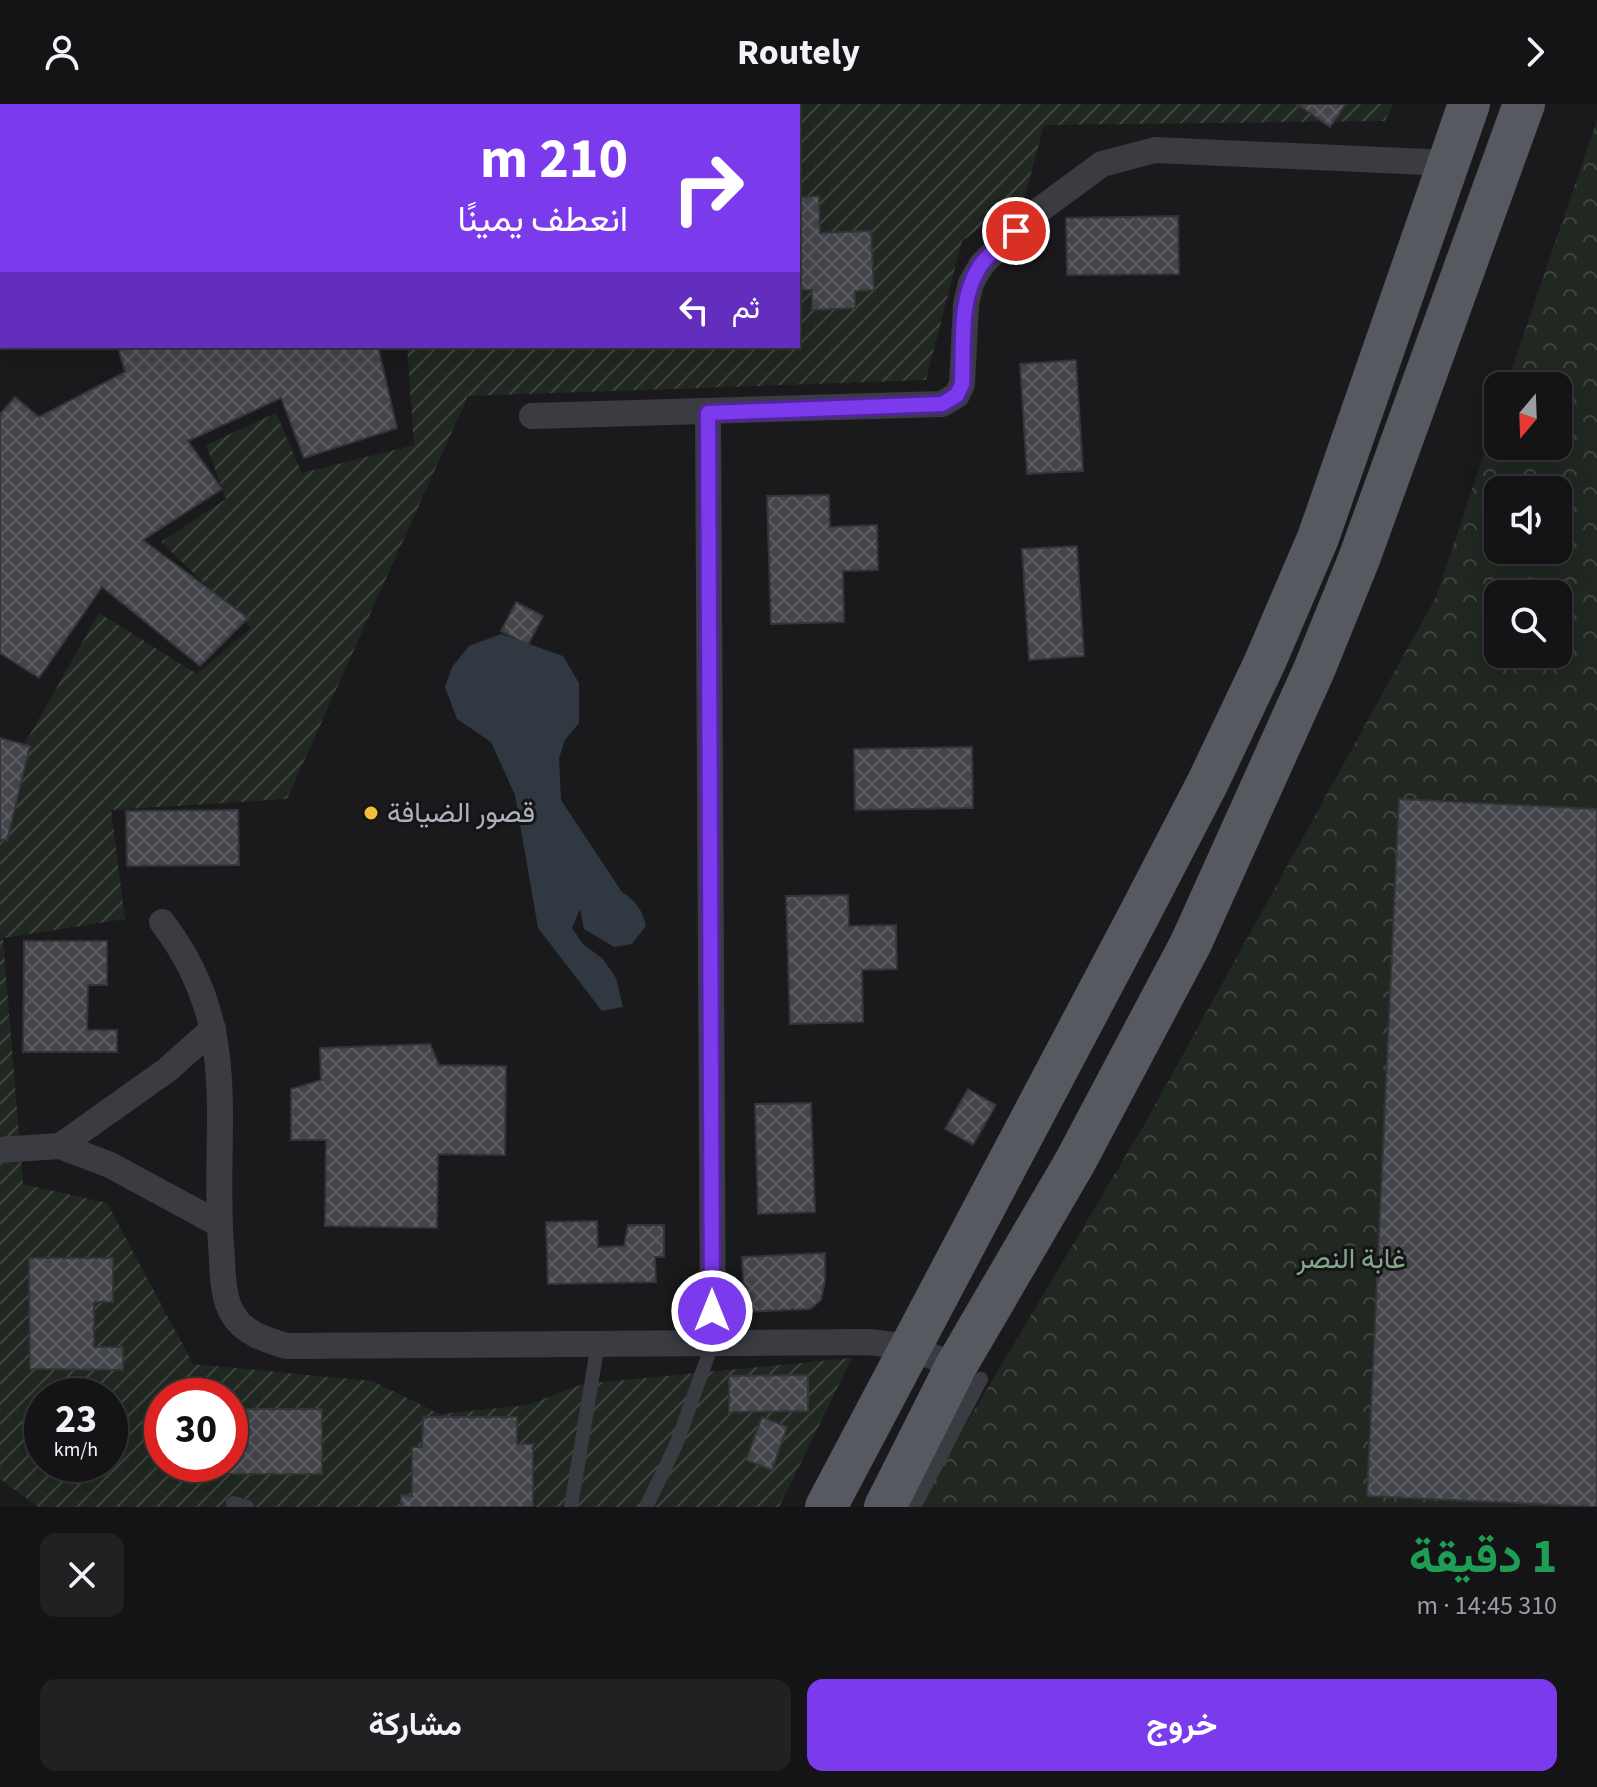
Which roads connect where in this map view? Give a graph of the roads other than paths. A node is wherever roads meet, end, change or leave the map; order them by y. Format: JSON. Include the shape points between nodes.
{"nodes":[{"id":1,"x":1469,"y":104,"type":"edge"},
{"id":2,"x":1509,"y":109,"type":"edge"},
{"id":3,"x":1450,"y":163,"type":"junction"},
{"id":4,"x":708,"y":413,"type":"junction"},
{"id":5,"x":532,"y":416,"type":"dead end"},
{"id":6,"x":1318,"y":538,"type":"junction"},
{"id":7,"x":1359,"y":559,"type":"junction"},
{"id":8,"x":1139,"y":915,"type":"junction"},
{"id":9,"x":162,"y":922,"type":"dead end"},
{"id":10,"x":1191,"y":943,"type":"junction"},
{"id":11,"x":213,"y":1029,"type":"junction"},
{"id":12,"x":60,"y":1146,"type":"junction"},
{"id":13,"x":0,"y":1150,"type":"edge"},
{"id":14,"x":219,"y":1224,"type":"junction"},
{"id":15,"x":713,"y":1342,"type":"junction"},
{"id":16,"x":598,"y":1343,"type":"junction"},
{"id":17,"x":909,"y":1347,"type":"junction"},
{"id":18,"x":969,"y":1373,"type":"junction"},
{"id":19,"x":571,"y":1507,"type":"edge"},
{"id":20,"x":646,"y":1507,"type":"edge"},
{"id":21,"x":826,"y":1507,"type":"edge"},
{"id":22,"x":885,"y":1507,"type":"edge"},
{"id":23,"x":914,"y":1507,"type":"edge"}],
"edges":[{"from":1,"to":3,"type":"main road"},
{"from":2,"to":7,"type":"main road"},
{"from":3,"to":4,"type":"street","via":[[1155,150],[1102,164],[1034,214],[982,264],[966,304],[957,395],[942,404]]},
{"from":3,"to":6,"type":"main road"},
{"from":4,"to":5,"type":"street"},
{"from":4,"to":15,"type":"street"},
{"from":6,"to":7,"type":"main road"},
{"from":6,"to":8,"type":"main road","via":[[1207,784]]},
{"from":7,"to":10,"type":"main road"},
{"from":8,"to":10,"type":"main road"},
{"from":8,"to":17,"type":"main road"},
{"from":9,"to":11,"type":"street","via":[[202,988]]},
{"from":10,"to":18,"type":"main road"},
{"from":11,"to":12,"type":"street","via":[[167,1070]]},
{"from":11,"to":14,"type":"street","via":[[221,1082]]},
{"from":12,"to":13,"type":"street"},
{"from":12,"to":14,"type":"street","via":[[139,1179]]},
{"from":14,"to":16,"type":"street","via":[[225,1294],[234,1317],[256,1336],[286,1346]]},
{"from":15,"to":16,"type":"street"},
{"from":15,"to":17,"type":"street"},
{"from":15,"to":20,"type":"lane","via":[[676,1445]]},
{"from":16,"to":19,"type":"lane"},
{"from":17,"to":18,"type":"street"},
{"from":17,"to":21,"type":"main road"},
{"from":18,"to":22,"type":"main road"},
{"from":18,"to":23,"type":"lane"}]}
